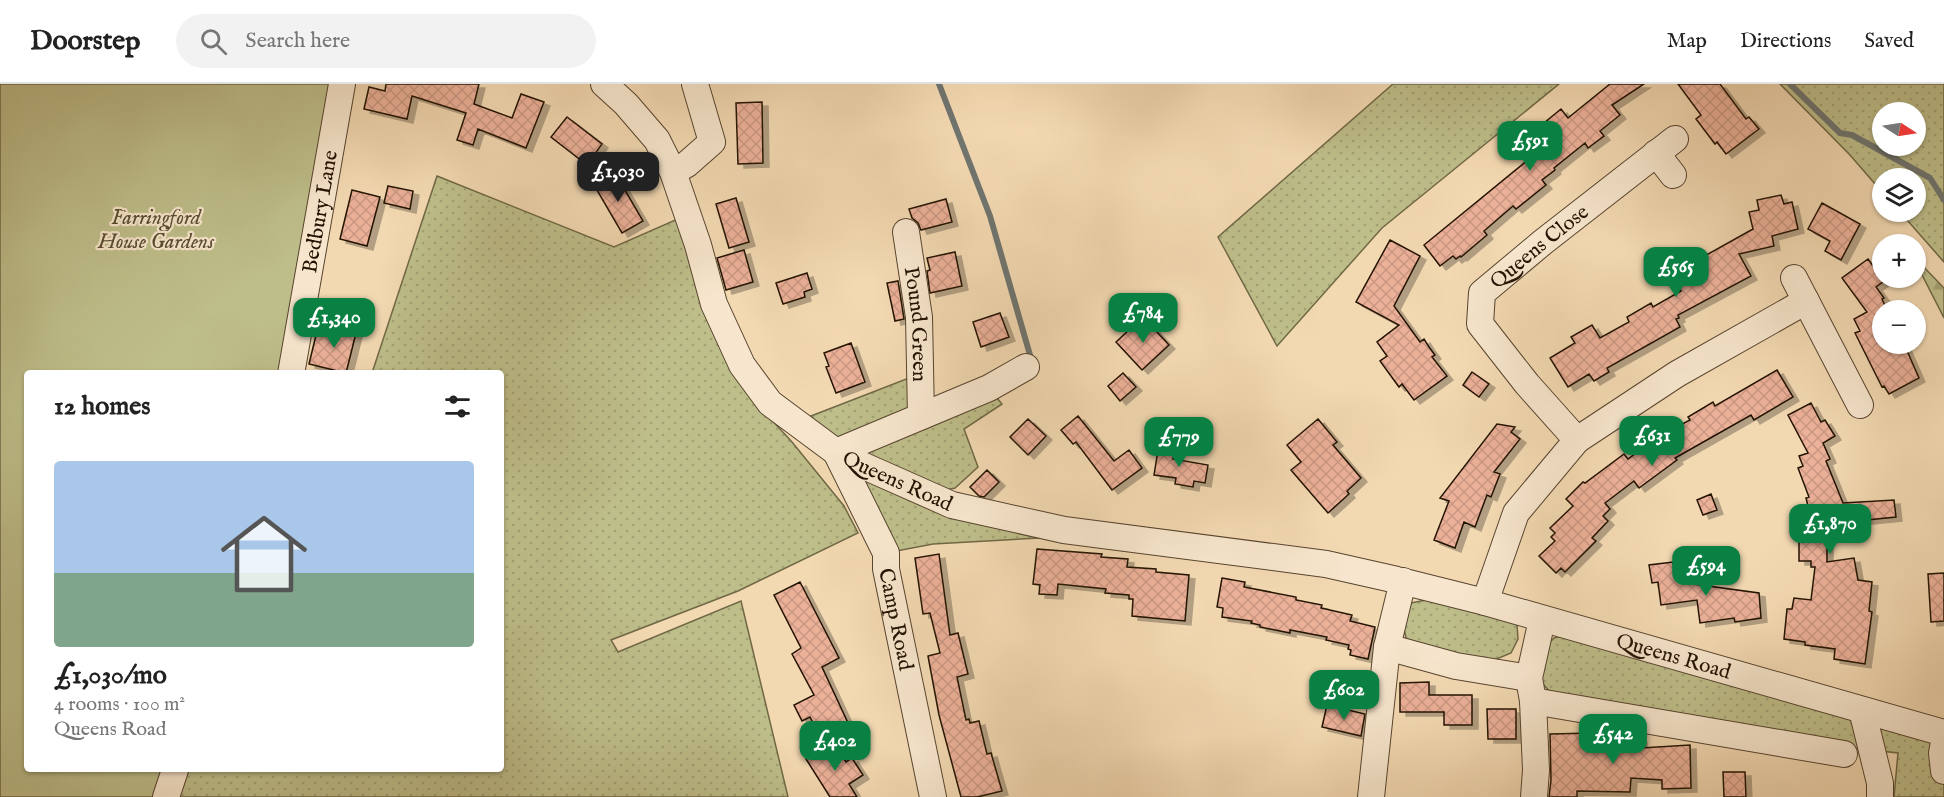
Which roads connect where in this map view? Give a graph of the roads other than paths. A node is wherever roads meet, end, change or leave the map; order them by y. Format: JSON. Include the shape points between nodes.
{"nodes":[{"id":1,"x":342,"y":84,"type":"edge"},
{"id":2,"x":604,"y":84,"type":"edge"},
{"id":3,"x":695,"y":84,"type":"edge"},
{"id":4,"x":673,"y":172,"type":"junction"},
{"id":5,"x":1673,"y":175,"type":"dead end"},
{"id":6,"x":906,"y":231,"type":"dead end"},
{"id":7,"x":1794,"y":278,"type":"dead end"},
{"id":8,"x":1806,"y":301,"type":"junction"},
{"id":9,"x":1026,"y":367,"type":"dead end"},
{"id":10,"x":292,"y":370,"type":"edge"},
{"id":11,"x":1860,"y":405,"type":"dead end"},
{"id":12,"x":921,"y":416,"type":"junction"},
{"id":13,"x":1577,"y":440,"type":"junction"},
{"id":14,"x":836,"y":452,"type":"junction"},
{"id":15,"x":1403,"y":581,"type":"junction"},
{"id":16,"x":1485,"y":602,"type":"junction"},
{"id":17,"x":1542,"y":620,"type":"junction"},
{"id":18,"x":1387,"y":647,"type":"junction"},
{"id":19,"x":1531,"y":689,"type":"junction"},
{"id":20,"x":1862,"y":710,"type":"junction"},
{"id":21,"x":1944,"y":733,"type":"edge"},
{"id":22,"x":1944,"y":742,"type":"edge"},
{"id":23,"x":1844,"y":754,"type":"dead end"},
{"id":24,"x":1944,"y":771,"type":"edge"},
{"id":25,"x":174,"y":772,"type":"edge"},
{"id":26,"x":166,"y":797,"type":"edge"},
{"id":27,"x":933,"y":797,"type":"edge"},
{"id":28,"x":1371,"y":797,"type":"edge"},
{"id":29,"x":1534,"y":797,"type":"edge"},
{"id":30,"x":1880,"y":797,"type":"edge"}],
"edges":[{"from":1,"to":10,"type":"street","name":"Bedbury Lane"},
{"from":2,"to":4,"type":"street","name":"Queens Road","via":[[657,140]]},
{"from":3,"to":4,"type":"street","via":[[712,142]]},
{"from":4,"to":14,"type":"street","name":"Queens Road","via":[[714,304],[742,365],[770,403]]},
{"from":5,"to":13,"type":"street","name":"Queens Close","via":[[1666,146],[1482,293],[1480,324]]},
{"from":6,"to":12,"type":"street","name":"Pound Green","via":[[919,317]]},
{"from":7,"to":8,"type":"street"},
{"from":8,"to":11,"type":"street"},
{"from":8,"to":13,"type":"street","via":[[1677,374]]},
{"from":9,"to":12,"type":"street","name":"Pound Green"},
{"from":12,"to":14,"type":"street","name":"Pound Green"},
{"from":13,"to":16,"type":"street","via":[[1516,513]]},
{"from":14,"to":15,"type":"street","name":"Queens Road","via":[[952,505],[1064,530],[1326,564]]},
{"from":14,"to":27,"type":"street","name":"Camp Road","via":[[886,553],[886,569]]},
{"from":15,"to":16,"type":"street","name":"Queens Road"},
{"from":15,"to":18,"type":"street"},
{"from":16,"to":17,"type":"street","name":"Queens Road"},
{"from":17,"to":19,"type":"street"},
{"from":17,"to":20,"type":"street","name":"Queens Road"},
{"from":18,"to":19,"type":"street"},
{"from":18,"to":28,"type":"street"},
{"from":19,"to":23,"type":"street"},
{"from":19,"to":29,"type":"street"},
{"from":20,"to":21,"type":"street","name":"Queens Road"},
{"from":20,"to":30,"type":"street"},
{"from":22,"to":24,"type":"street"},
{"from":25,"to":26,"type":"street"}]}
